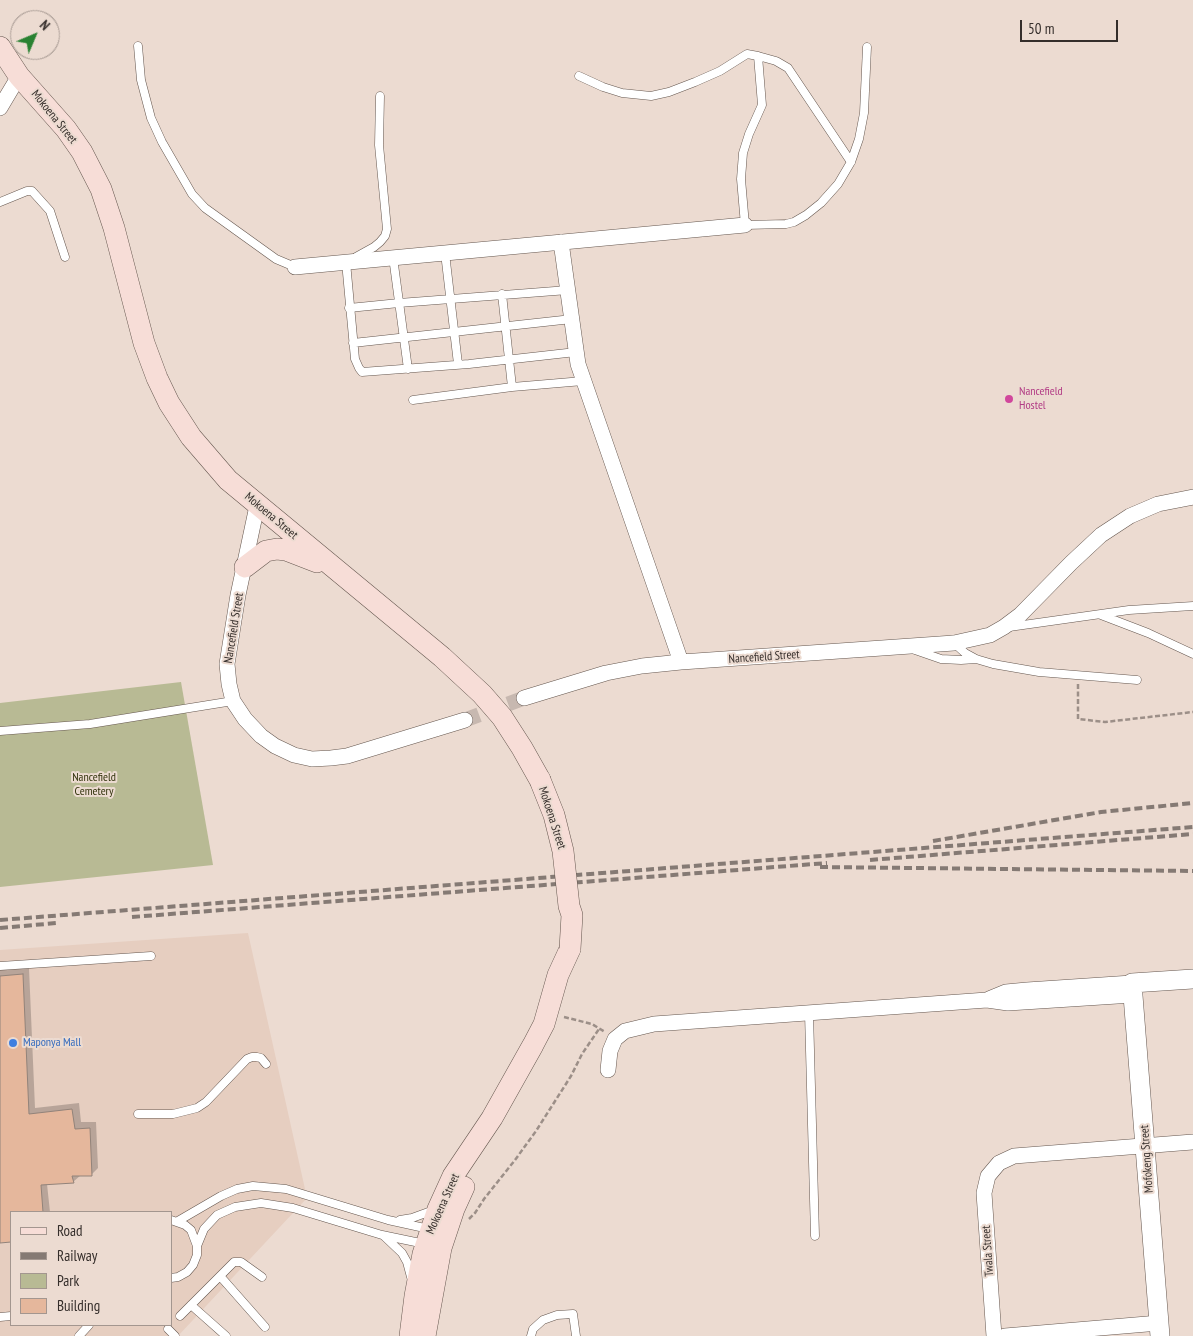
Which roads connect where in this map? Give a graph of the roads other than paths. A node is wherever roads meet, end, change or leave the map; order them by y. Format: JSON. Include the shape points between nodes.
{"nodes":[{"id":1,"x":0,"y":46,"type":"edge"},
{"id":2,"x":138,"y":46,"type":"dead end"},
{"id":3,"x":867,"y":47,"type":"dead end"},
{"id":4,"x":758,"y":56,"type":"junction"},
{"id":5,"x":19,"y":76,"type":"junction"},
{"id":6,"x":580,"y":76,"type":"dead end"},
{"id":7,"x":380,"y":96,"type":"dead end"},
{"id":8,"x":0,"y":108,"type":"edge"},
{"id":9,"x":851,"y":162,"type":"junction"},
{"id":10,"x":0,"y":202,"type":"edge"},
{"id":11,"x":745,"y":225,"type":"junction"},
{"id":12,"x":560,"y":242,"type":"junction"},
{"id":13,"x":445,"y":253,"type":"junction"},
{"id":14,"x":65,"y":258,"type":"dead end"},
{"id":15,"x":393,"y":258,"type":"junction"},
{"id":16,"x":346,"y":262,"type":"junction"},
{"id":17,"x":295,"y":267,"type":"joint"},
{"id":18,"x":568,"y":290,"type":"junction"},
{"id":19,"x":502,"y":294,"type":"junction"},
{"id":20,"x":451,"y":299,"type":"junction"},
{"id":21,"x":399,"y":303,"type":"junction"},
{"id":22,"x":349,"y":308,"type":"junction"},
{"id":23,"x":572,"y":319,"type":"junction"},
{"id":24,"x":507,"y":327,"type":"junction"},
{"id":25,"x":455,"y":332,"type":"junction"},
{"id":26,"x":404,"y":337,"type":"junction"},
{"id":27,"x":353,"y":343,"type":"junction"},
{"id":28,"x":576,"y":352,"type":"junction"},
{"id":29,"x":508,"y":359,"type":"junction"},
{"id":30,"x":458,"y":364,"type":"junction"},
{"id":31,"x":408,"y":369,"type":"junction"},
{"id":32,"x":583,"y":381,"type":"junction"},
{"id":33,"x":512,"y":388,"type":"junction"},
{"id":34,"x":413,"y":400,"type":"dead end"},
{"id":35,"x":1190,"y":495,"type":"edge"},
{"id":36,"x":258,"y":506,"type":"junction"},
{"id":37,"x":245,"y":567,"type":"junction"},
{"id":38,"x":335,"y":570,"type":"junction"},
{"id":39,"x":1193,"y":606,"type":"edge"},
{"id":40,"x":1099,"y":614,"type":"junction"},
{"id":41,"x":1004,"y":627,"type":"junction"},
{"id":42,"x":954,"y":643,"type":"junction"},
{"id":43,"x":906,"y":646,"type":"junction"},
{"id":44,"x":1193,"y":654,"type":"edge"},
{"id":45,"x":976,"y":659,"type":"junction"},
{"id":46,"x":681,"y":662,"type":"junction"},
{"id":47,"x":1137,"y":680,"type":"dead end"},
{"id":48,"x":524,"y":698,"type":"tunnel mouth"},
{"id":49,"x":233,"y":702,"type":"junction"},
{"id":50,"x":465,"y":720,"type":"tunnel mouth"},
{"id":51,"x":0,"y":731,"type":"edge"},
{"id":52,"x":151,"y":956,"type":"dead end"},
{"id":53,"x":0,"y":966,"type":"edge"},
{"id":54,"x":1193,"y":979,"type":"edge"},
{"id":55,"x":1133,"y":989,"type":"junction"},
{"id":56,"x":1193,"y":991,"type":"edge"},
{"id":57,"x":809,"y":1013,"type":"junction"},
{"id":58,"x":266,"y":1064,"type":"dead end"},
{"id":59,"x":608,"y":1070,"type":"dead end"},
{"id":60,"x":138,"y":1114,"type":"dead end"},
{"id":61,"x":1193,"y":1142,"type":"edge"},
{"id":62,"x":1146,"y":1146,"type":"junction"},
{"id":63,"x":175,"y":1220,"type":"edge"},
{"id":64,"x":388,"y":1220,"type":"junction"},
{"id":65,"x":438,"y":1231,"type":"junction"},
{"id":66,"x":382,"y":1235,"type":"junction"},
{"id":67,"x":816,"y":1236,"type":"dead end"},
{"id":68,"x":198,"y":1246,"type":"junction"},
{"id":69,"x":220,"y":1276,"type":"junction"},
{"id":70,"x":262,"y":1277,"type":"dead end"},
{"id":71,"x":172,"y":1278,"type":"edge"},
{"id":72,"x":415,"y":1296,"type":"junction"},
{"id":73,"x":191,"y":1305,"type":"junction"},
{"id":74,"x":180,"y":1316,"type":"dead end"},
{"id":75,"x":265,"y":1327,"type":"dead end"},
{"id":76,"x":168,"y":1329,"type":"dead end"},
{"id":77,"x":1159,"y":1330,"type":"edge"},
{"id":78,"x":175,"y":1336,"type":"edge"},
{"id":79,"x":226,"y":1336,"type":"edge"},
{"id":80,"x":410,"y":1336,"type":"edge"},
{"id":81,"x":425,"y":1336,"type":"edge"},
{"id":82,"x":531,"y":1336,"type":"edge"},
{"id":83,"x":576,"y":1336,"type":"edge"},
{"id":84,"x":994,"y":1336,"type":"edge"},
{"id":85,"x":1005,"y":1336,"type":"edge"}],
"edges":[{"from":1,"to":5,"type":"main road","name":"Mokoena Street"},
{"from":2,"to":17,"type":"lane","via":[[141,80],[151,118],[192,194],[205,208],[276,259]]},
{"from":3,"to":9,"type":"lane","via":[[864,113]]},
{"from":4,"to":6,"type":"lane","via":[[747,54],[695,82],[651,96],[622,93]]},
{"from":4,"to":9,"type":"lane","via":[[788,68]]},
{"from":4,"to":11,"type":"lane","via":[[762,105],[743,153],[741,179]]},
{"from":5,"to":8,"type":"street"},
{"from":5,"to":36,"type":"main road","name":"Mokoena Street","via":[[66,129],[101,189],[144,343],[170,403],[211,462]]},
{"from":7,"to":16,"type":"lane","via":[[379,145],[387,229],[374,247]]},
{"from":9,"to":11,"type":"lane","via":[[838,184],[806,215],[786,224]]},
{"from":10,"to":14,"type":"lane","via":[[32,191],[50,211]]},
{"from":11,"to":12,"type":"street"},
{"from":12,"to":13,"type":"street"},
{"from":12,"to":18,"type":"street"},
{"from":13,"to":15,"type":"street"},
{"from":13,"to":20,"type":"lane"},
{"from":15,"to":16,"type":"street"},
{"from":15,"to":21,"type":"lane"},
{"from":16,"to":17,"type":"street"},
{"from":16,"to":22,"type":"lane"},
{"from":18,"to":19,"type":"lane"},
{"from":18,"to":23,"type":"street"},
{"from":19,"to":20,"type":"lane"},
{"from":19,"to":24,"type":"lane"},
{"from":20,"to":21,"type":"lane"},
{"from":20,"to":25,"type":"lane"},
{"from":21,"to":22,"type":"lane"},
{"from":21,"to":26,"type":"lane"},
{"from":22,"to":27,"type":"lane"},
{"from":23,"to":24,"type":"lane"},
{"from":23,"to":28,"type":"street"},
{"from":24,"to":25,"type":"lane"},
{"from":24,"to":29,"type":"lane"},
{"from":25,"to":26,"type":"lane"},
{"from":25,"to":30,"type":"lane"},
{"from":26,"to":27,"type":"lane"},
{"from":26,"to":31,"type":"lane"},
{"from":27,"to":31,"type":"lane","via":[[355,359],[362,372]]},
{"from":28,"to":29,"type":"lane"},
{"from":28,"to":32,"type":"street"},
{"from":29,"to":30,"type":"lane"},
{"from":29,"to":33,"type":"lane"},
{"from":30,"to":31,"type":"lane"},
{"from":32,"to":33,"type":"lane"},
{"from":32,"to":46,"type":"street"},
{"from":33,"to":34,"type":"lane"},
{"from":35,"to":41,"type":"street","name":"Nancefield Street","via":[[1130,516],[1102,535]]},
{"from":36,"to":37,"type":"street","name":"Nancefield Street"},
{"from":36,"to":38,"type":"main road","name":"Mokoena Street"},
{"from":37,"to":38,"type":"main road","via":[[266,551],[277,549]]},
{"from":37,"to":49,"type":"street","name":"Nancefield Street","via":[[227,664]]},
{"from":38,"to":65,"type":"main road","name":"Mokoena Street","bridge":true,"via":[[442,657],[502,717],[540,780],[564,850],[572,914],[570,949],[557,1027],[542,1058],[474,1166]]},
{"from":39,"to":40,"type":"lane"},
{"from":40,"to":41,"type":"lane"},
{"from":40,"to":44,"type":"lane"},
{"from":41,"to":42,"type":"street","name":"Nancefield Street","via":[[990,635]]},
{"from":42,"to":43,"type":"street","name":"Nancefield Street"},
{"from":42,"to":45,"type":"lane"},
{"from":43,"to":45,"type":"lane","via":[[941,659]]},
{"from":43,"to":46,"type":"street","name":"Nancefield Street"},
{"from":45,"to":47,"type":"lane","via":[[1039,672]]},
{"from":46,"to":48,"type":"street","name":"Nancefield Street","via":[[606,673]]},
{"from":49,"to":50,"type":"street","name":"Nancefield Street","via":[[261,736],[294,755],[312,759],[347,756]]},
{"from":49,"to":51,"type":"lane","via":[[90,724]]},
{"from":52,"to":53,"type":"lane"},
{"from":54,"to":55,"type":"street"},
{"from":55,"to":56,"type":"street"},
{"from":55,"to":57,"type":"street","via":[[1027,990],[1006,992],[987,1000]]},
{"from":55,"to":62,"type":"street","name":"Mofokeng Street"},
{"from":57,"to":59,"type":"street","via":[[654,1024],[625,1030],[612,1043]]},
{"from":57,"to":67,"type":"lane"},
{"from":58,"to":60,"type":"lane","via":[[261,1058],[252,1056],[247,1059],[197,1108],[173,1114]]},
{"from":61,"to":62,"type":"street"},
{"from":62,"to":77,"type":"street","name":"Mofokeng Street"},
{"from":62,"to":84,"type":"street","name":"Twala Street","via":[[1014,1156],[993,1169],[984,1193]]},
{"from":63,"to":64,"type":"lane","via":[[237,1189],[253,1186],[286,1189]]},
{"from":63,"to":68,"type":"lane","via":[[191,1230]]},
{"from":64,"to":65,"type":"lane"},
{"from":64,"to":65,"type":"lane","via":[[412,1218]]},
{"from":65,"to":66,"type":"lane"},
{"from":65,"to":72,"type":"main road","name":"Mokoena Street"},
{"from":65,"to":81,"type":"main road","name":"Mokoena Street"},
{"from":66,"to":68,"type":"lane","via":[[293,1208],[261,1203],[236,1207],[217,1215],[204,1229]]},
{"from":66,"to":72,"type":"lane","via":[[407,1262]]},
{"from":68,"to":71,"type":"lane","via":[[193,1265],[187,1272]]},
{"from":69,"to":70,"type":"lane","via":[[236,1261]]},
{"from":69,"to":73,"type":"lane"},
{"from":69,"to":75,"type":"lane"},
{"from":72,"to":80,"type":"main road","name":"Mokoena Street"},
{"from":73,"to":74,"type":"lane"},
{"from":73,"to":79,"type":"lane"},
{"from":76,"to":78,"type":"lane"},
{"from":77,"to":85,"type":"street"},
{"from":82,"to":83,"type":"lane","via":[[533,1329],[543,1320],[573,1314]]}]}
